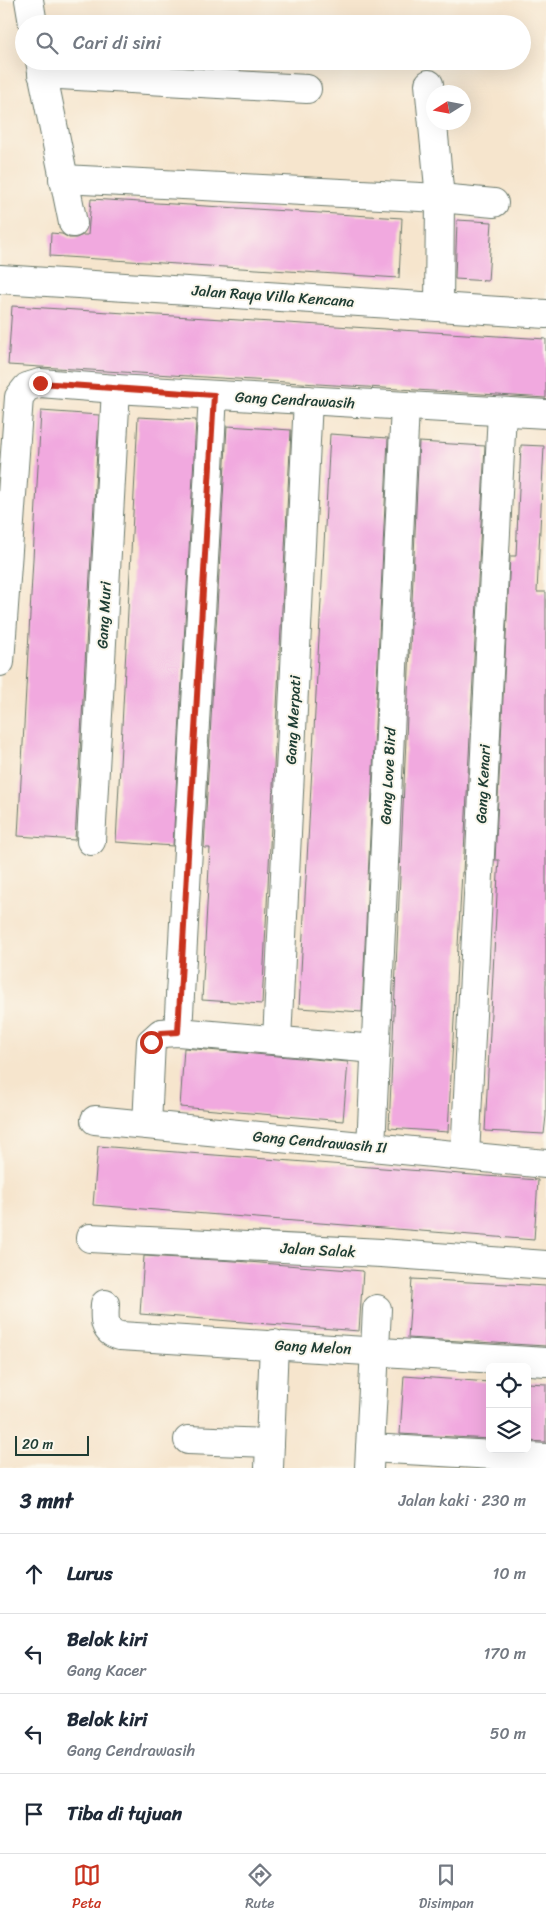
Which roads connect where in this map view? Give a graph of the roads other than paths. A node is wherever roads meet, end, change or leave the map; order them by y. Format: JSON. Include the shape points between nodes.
{"nodes":[{"id":1,"x":29,"y":0,"type":"edge"},
{"id":2,"x":32,"y":15,"type":"edge"},
{"id":3,"x":41,"y":70,"type":"edge"},
{"id":4,"x":66,"y":70,"type":"edge"},
{"id":5,"x":429,"y":84,"type":"dead end"},
{"id":6,"x":306,"y":89,"type":"dead end"},
{"id":7,"x":64,"y":178,"type":"junction"},
{"id":8,"x":440,"y":198,"type":"junction"},
{"id":9,"x":494,"y":203,"type":"dead end"},
{"id":10,"x":72,"y":223,"type":"dead end"},
{"id":11,"x":0,"y":279,"type":"edge"},
{"id":12,"x":440,"y":307,"type":"junction"},
{"id":13,"x":546,"y":314,"type":"edge"},
{"id":14,"x":116,"y":389,"type":"junction"},
{"id":15,"x":214,"y":395,"type":"junction"},
{"id":16,"x":308,"y":400,"type":"junction"},
{"id":17,"x":405,"y":406,"type":"junction"},
{"id":18,"x":502,"y":412,"type":"junction"},
{"id":19,"x":546,"y":414,"type":"edge"},
{"id":20,"x":4,"y":546,"type":"edge"},
{"id":21,"x":0,"y":651,"type":"edge"},
{"id":22,"x":91,"y":841,"type":"dead end"},
{"id":23,"x":178,"y":1032,"type":"junction"},
{"id":24,"x":277,"y":1040,"type":"junction"},
{"id":25,"x":375,"y":1048,"type":"junction"},
{"id":26,"x":95,"y":1120,"type":"dead end"},
{"id":27,"x":148,"y":1126,"type":"junction"},
{"id":28,"x":371,"y":1147,"type":"junction"},
{"id":29,"x":465,"y":1156,"type":"junction"},
{"id":30,"x":546,"y":1164,"type":"edge"},
{"id":31,"x":90,"y":1238,"type":"dead end"},
{"id":32,"x":546,"y":1265,"type":"edge"},
{"id":33,"x":105,"y":1304,"type":"dead end"},
{"id":34,"x":378,"y":1309,"type":"dead end"},
{"id":35,"x":274,"y":1344,"type":"junction"},
{"id":36,"x":376,"y":1350,"type":"junction"},
{"id":37,"x":546,"y":1362,"type":"edge"},
{"id":38,"x":188,"y":1440,"type":"dead end"},
{"id":39,"x":269,"y":1456,"type":"edge"},
{"id":40,"x":370,"y":1458,"type":"edge"},
{"id":41,"x":546,"y":1458,"type":"edge"}],
"edges":[{"from":1,"to":2,"type":"street"},
{"from":3,"to":7,"type":"street"},
{"from":4,"to":6,"type":"street"},
{"from":5,"to":8,"type":"street"},
{"from":7,"to":8,"type":"street"},
{"from":7,"to":10,"type":"street"},
{"from":8,"to":9,"type":"street"},
{"from":8,"to":12,"type":"street"},
{"from":11,"to":12,"type":"street","name":"Jalan Raya Villa Kencana"},
{"from":12,"to":13,"type":"street","name":"Jalan Raya Villa Kencana"},
{"from":14,"to":15,"type":"street","name":"Gang Cendrawasih"},
{"from":14,"to":20,"type":"street","name":"Gang Cendrawasih","via":[[40,383],[28,387],[19,396]]},
{"from":14,"to":22,"type":"street","name":"Gang Muri"},
{"from":15,"to":16,"type":"street","name":"Gang Cendrawasih"},
{"from":15,"to":23,"type":"street"},
{"from":16,"to":17,"type":"street","name":"Gang Cendrawasih"},
{"from":16,"to":24,"type":"street","name":"Gang Merpati"},
{"from":17,"to":18,"type":"street","name":"Gang Cendrawasih"},
{"from":17,"to":25,"type":"street","name":"Gang Love Bird"},
{"from":18,"to":19,"type":"street","name":"Gang Cendrawasih"},
{"from":18,"to":29,"type":"street","name":"Gang Kenari"},
{"from":20,"to":21,"type":"street"},
{"from":23,"to":24,"type":"street"},
{"from":23,"to":27,"type":"street","via":[[161,1033],[151,1042]]},
{"from":24,"to":25,"type":"street"},
{"from":25,"to":28,"type":"street","name":"Gang Love Bird"},
{"from":26,"to":27,"type":"street","name":"Gang Cendrawasih II"},
{"from":27,"to":28,"type":"street","name":"Gang Cendrawasih II"},
{"from":28,"to":29,"type":"street","name":"Gang Cendrawasih II"},
{"from":29,"to":30,"type":"street","name":"Gang Cendrawasih II"},
{"from":31,"to":32,"type":"street","name":"Jalan Salak"},
{"from":33,"to":35,"type":"street","name":"Gang Melon","via":[[103,1320],[113,1334],[120,1336]]},
{"from":34,"to":36,"type":"street"},
{"from":35,"to":36,"type":"street","name":"Gang Melon"},
{"from":35,"to":39,"type":"street"},
{"from":36,"to":37,"type":"street","name":"Gang Melon"},
{"from":36,"to":40,"type":"street"},
{"from":38,"to":39,"type":"street"},
{"from":40,"to":41,"type":"street"}]}
